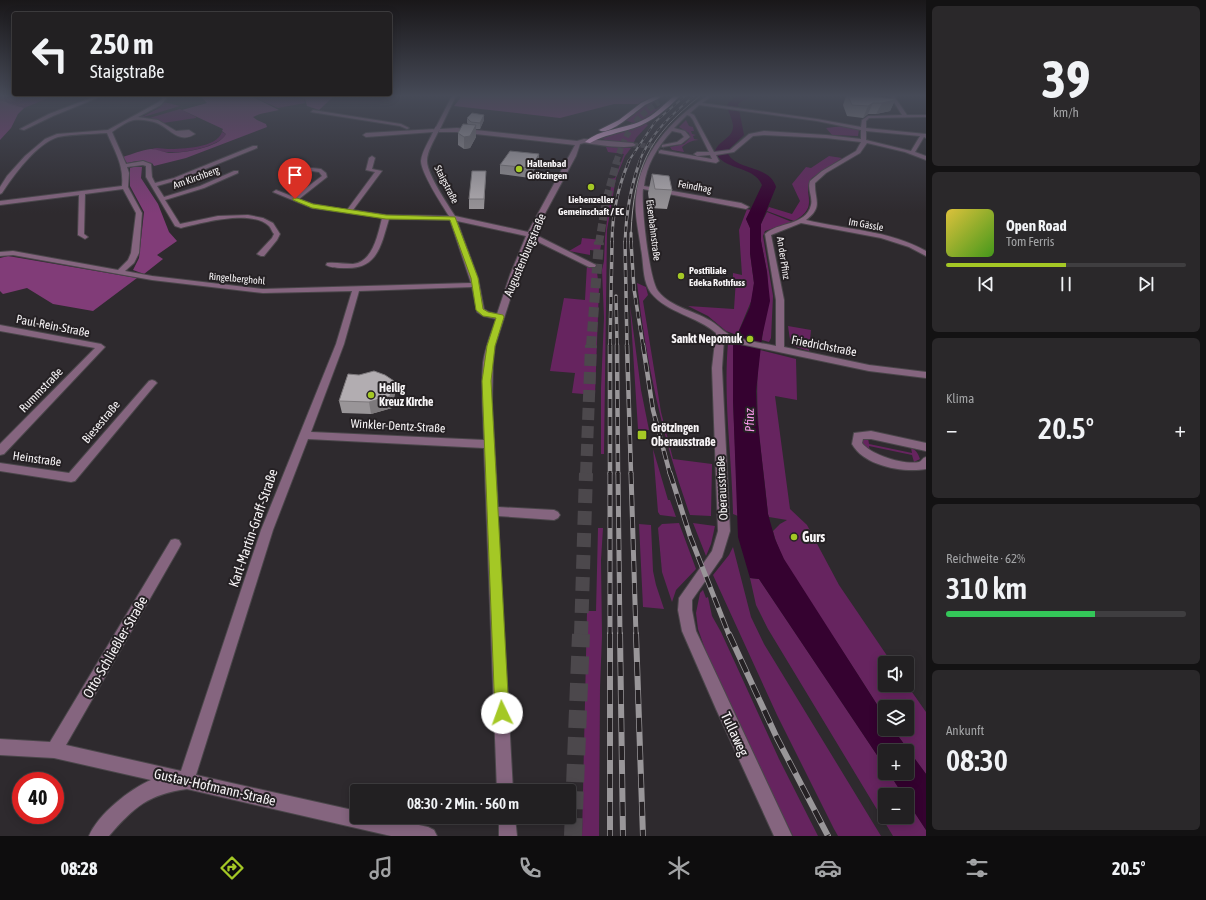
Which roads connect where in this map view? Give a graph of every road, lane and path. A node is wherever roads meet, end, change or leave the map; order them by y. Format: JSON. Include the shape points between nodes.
{"nodes":[{"id":1,"x":67,"y":135,"type":"edge"},
{"id":2,"x":111,"y":135,"type":"edge"},
{"id":3,"x":434,"y":135,"type":"edge"},
{"id":4,"x":506,"y":135,"type":"edge"},
{"id":5,"x":596,"y":135,"type":"edge"},
{"id":6,"x":600,"y":135,"type":"joint"},
{"id":7,"x":667,"y":135,"type":"edge"},
{"id":8,"x":685,"y":135,"type":"edge"},
{"id":9,"x":704,"y":135,"type":"edge"},
{"id":10,"x":754,"y":135,"type":"edge"},
{"id":11,"x":782,"y":135,"type":"edge"},
{"id":12,"x":863,"y":135,"type":"edge"},
{"id":13,"x":925,"y":136,"type":"edge"},
{"id":14,"x":863,"y":140,"type":"junction"},
{"id":15,"x":584,"y":143,"type":"junction"},
{"id":16,"x":606,"y":143,"type":"junction"},
{"id":17,"x":615,"y":144,"type":"junction"},
{"id":18,"x":633,"y":145,"type":"tunnel mouth"},
{"id":19,"x":664,"y":146,"type":"tunnel mouth"},
{"id":20,"x":255,"y":147,"type":"dead end"},
{"id":21,"x":661,"y":152,"type":"tunnel mouth"},
{"id":22,"x":912,"y":152,"type":"junction"},
{"id":23,"x":713,"y":153,"type":"junction"},
{"id":24,"x":698,"y":155,"type":"junction"},
{"id":25,"x":372,"y":158,"type":"dead end"},
{"id":26,"x":926,"y":158,"type":"edge"},
{"id":27,"x":124,"y":166,"type":"junction"},
{"id":28,"x":286,"y":166,"type":"dead end"},
{"id":29,"x":236,"y":172,"type":"dead end"},
{"id":30,"x":154,"y":185,"type":"junction"},
{"id":31,"x":125,"y":187,"type":"junction"},
{"id":32,"x":640,"y":187,"type":"junction"},
{"id":33,"x":0,"y":192,"type":"edge"},
{"id":34,"x":276,"y":192,"type":"dead end"},
{"id":35,"x":82,"y":193,"type":"junction"},
{"id":36,"x":162,"y":198,"type":"junction"},
{"id":37,"x":295,"y":199,"type":"junction"},
{"id":38,"x":0,"y":203,"type":"edge"},
{"id":39,"x":746,"y":207,"type":"dead end"},
{"id":40,"x":348,"y":212,"type":"junction"},
{"id":41,"x":386,"y":217,"type":"junction"},
{"id":42,"x":453,"y":218,"type":"junction"},
{"id":43,"x":801,"y":222,"type":"junction"},
{"id":44,"x":530,"y":235,"type":"junction"},
{"id":45,"x":85,"y":237,"type":"dead end"},
{"id":46,"x":0,"y":254,"type":"edge"},
{"id":47,"x":261,"y":254,"type":"dead end"},
{"id":48,"x":926,"y":254,"type":"edge"},
{"id":49,"x":330,"y":264,"type":"dead end"},
{"id":50,"x":592,"y":265,"type":"dead end"},
{"id":51,"x":120,"y":272,"type":"junction"},
{"id":52,"x":476,"y":285,"type":"junction"},
{"id":53,"x":356,"y":289,"type":"junction"},
{"id":54,"x":500,"y":317,"type":"junction"},
{"id":55,"x":0,"y":328,"type":"edge"},
{"id":56,"x":726,"y":336,"type":"junction"},
{"id":57,"x":101,"y":347,"type":"joint"},
{"id":58,"x":780,"y":350,"type":"junction"},
{"id":59,"x":926,"y":375,"type":"edge"},
{"id":60,"x":152,"y":383,"type":"dead end"},
{"id":61,"x":304,"y":435,"type":"junction"},
{"id":62,"x":490,"y":444,"type":"junction"},
{"id":63,"x":926,"y":448,"type":"edge"},
{"id":64,"x":0,"y":451,"type":"edge"},
{"id":65,"x":926,"y":460,"type":"edge"},
{"id":66,"x":0,"y":467,"type":"edge"},
{"id":67,"x":71,"y":478,"type":"joint"},
{"id":68,"x":493,"y":510,"type":"junction"},
{"id":69,"x":554,"y":515,"type":"dead end"},
{"id":70,"x":175,"y":544,"type":"dead end"},
{"id":71,"x":689,"y":631,"type":"joint"},
{"id":72,"x":0,"y":748,"type":"edge"},
{"id":73,"x":54,"y":750,"type":"junction"},
{"id":74,"x":186,"y":781,"type":"junction"},
{"id":75,"x":505,"y":784,"type":"edge"},
{"id":76,"x":507,"y":824,"type":"edge"},
{"id":77,"x":98,"y":836,"type":"edge"},
{"id":78,"x":428,"y":836,"type":"edge"},
{"id":79,"x":508,"y":836,"type":"edge"},
{"id":80,"x":783,"y":836,"type":"edge"}],
"edges":[{"from":1,"to":33,"type":"street","via":[[47,140],[27,156]]},
{"from":2,"to":27,"type":"street"},
{"from":3,"to":42,"type":"street","name":"Staigstraße","via":[[427,149],[425,166]]},
{"from":4,"to":15,"type":"street"},
{"from":5,"to":15,"type":"highway"},
{"from":6,"to":15,"type":"highway"},
{"from":6,"to":16,"type":"street","via":[[599,139]]},
{"from":7,"to":32,"type":"street","name":"Eisenbahnstraße","via":[[648,161]]},
{"from":8,"to":19,"type":"street","via":[[687,137],[679,143]]},
{"from":9,"to":23,"type":"street"},
{"from":10,"to":23,"type":"street","via":[[747,137],[730,152]]},
{"from":11,"to":14,"type":"street"},
{"from":12,"to":14,"type":"street"},
{"from":13,"to":22,"type":"street"},
{"from":14,"to":22,"type":"street"},
{"from":14,"to":43,"type":"street","via":[[864,143],[858,152],[815,178],[811,185],[814,207]]},
{"from":15,"to":16,"type":"street"},
{"from":15,"to":17,"type":"street"},
{"from":15,"to":44,"type":"street","name":"Augustenburgstraße","via":[[573,156]]},
{"from":16,"to":17,"type":"street"},
{"from":17,"to":18,"type":"street"},
{"from":20,"to":30,"type":"street","name":"Am Kirchberg","via":[[176,179]]},
{"from":21,"to":24,"type":"street"},
{"from":22,"to":26,"type":"street"},
{"from":23,"to":24,"type":"street"},
{"from":23,"to":24,"type":"street","via":[[716,161]]},
{"from":25,"to":40,"type":"street","via":[[370,170],[379,171]]},
{"from":27,"to":30,"type":"street","name":"Am Kirchberg","via":[[143,163],[149,165],[149,177]]},
{"from":27,"to":31,"type":"street"},
{"from":28,"to":37,"type":"street","via":[[321,171],[325,176]]},
{"from":29,"to":36,"type":"street","name":"Am Kirchberg","via":[[202,187]]},
{"from":30,"to":36,"type":"street","name":"Am Kirchberg"},
{"from":31,"to":35,"type":"street"},
{"from":31,"to":51,"type":"street","via":[[140,213],[135,254]]},
{"from":32,"to":39,"type":"street","name":"Feindhag"},
{"from":32,"to":56,"type":"street","name":"Eisenbahnstraße","via":[[639,210],[654,290],[666,301],[708,322]]},
{"from":34,"to":37,"type":"street"},
{"from":35,"to":38,"type":"street"},
{"from":35,"to":45,"type":"street","via":[[81,234]]},
{"from":36,"to":47,"type":"street","name":"Am Kirchberg","via":[[177,225],[181,226],[215,218],[238,216],[256,218],[272,224],[277,234]]},
{"from":37,"to":40,"type":"street","via":[[312,206]]},
{"from":40,"to":41,"type":"street"},
{"from":41,"to":42,"type":"street"},
{"from":41,"to":49,"type":"street","via":[[369,260],[358,265]]},
{"from":42,"to":44,"type":"street"},
{"from":42,"to":52,"type":"street","name":"Staigstraße"},
{"from":43,"to":48,"type":"street","name":"Im Gässle","via":[[897,240]]},
{"from":43,"to":58,"type":"street","name":"An der Pfinz","via":[[768,234],[780,300]]},
{"from":44,"to":50,"type":"street"},
{"from":44,"to":54,"type":"street","name":"Augustenburgstraße"},
{"from":46,"to":51,"type":"street","name":"Ringelberghohl","via":[[27,255]]},
{"from":51,"to":53,"type":"street","name":"Ringelberghohl","via":[[263,291]]},
{"from":52,"to":53,"type":"street","name":"Ringelberghohl"},
{"from":52,"to":54,"type":"street","name":"Staigstraße","via":[[480,310]]},
{"from":53,"to":61,"type":"street","name":"Karl-Martin-Graff-Straße","via":[[340,344]]},
{"from":54,"to":62,"type":"street","name":"Augustenburgstraße","via":[[488,363]]},
{"from":55,"to":57,"type":"street","name":"Paul-Rein-Straße"},
{"from":56,"to":58,"type":"street","name":"Friedrichstraße"},
{"from":56,"to":71,"type":"street","name":"Oberausstraße","via":[[717,368],[724,531],[718,554],[686,598],[685,610]]},
{"from":57,"to":64,"type":"street","name":"Rummstraße"},
{"from":58,"to":59,"type":"street","name":"Friedrichstraße","via":[[869,368]]},
{"from":60,"to":67,"type":"street","name":"Biesestraße"},
{"from":61,"to":62,"type":"street","name":"Winkler-Dentz-Straße"},
{"from":61,"to":74,"type":"street","name":"Karl-Martin-Graff-Straße","via":[[266,530]]},
{"from":62,"to":68,"type":"street","name":"Augustenburgstraße"},
{"from":63,"to":65,"type":"street"},
{"from":63,"to":65,"type":"street","via":[[871,435],[858,436],[856,440],[861,451],[874,457],[912,466],[925,465]]},
{"from":66,"to":67,"type":"street","name":"Heinstraße"},
{"from":68,"to":69,"type":"street"},
{"from":68,"to":75,"type":"street","name":"Augustenburgstraße"},
{"from":70,"to":73,"type":"street","name":"Otto-Schließler-Straße"},
{"from":71,"to":80,"type":"street","name":"Tullaweg"},
{"from":72,"to":73,"type":"street","name":"Gustav-Hofmann-Straße"},
{"from":73,"to":74,"type":"street","name":"Gustav-Hofmann-Straße"},
{"from":74,"to":77,"type":"street","via":[[152,789],[130,803]]},
{"from":74,"to":78,"type":"street","name":"Gustav-Hofmann-Straße"},
{"from":76,"to":79,"type":"street"}]}
